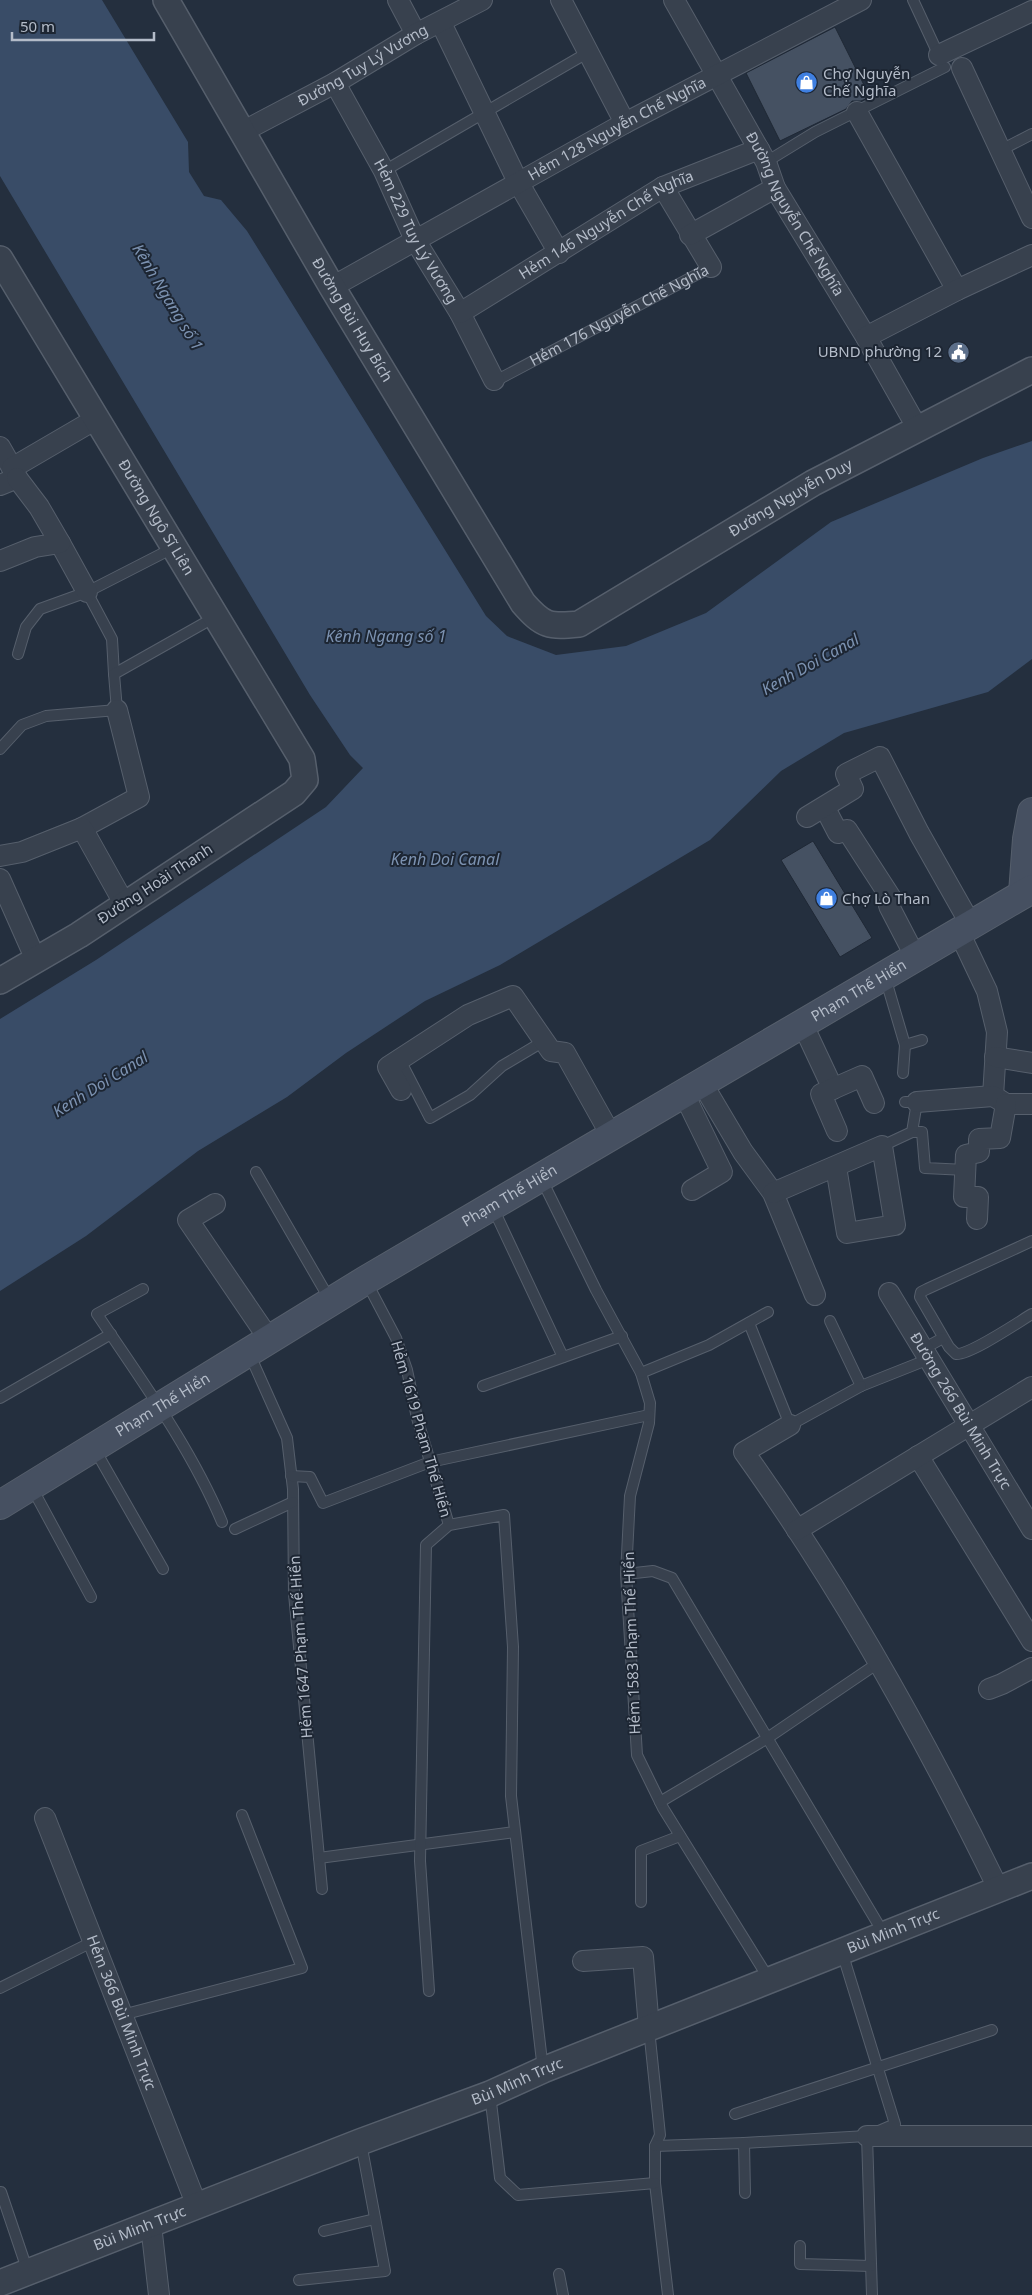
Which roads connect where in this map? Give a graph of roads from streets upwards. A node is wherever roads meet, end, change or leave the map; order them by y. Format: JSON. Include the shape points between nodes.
{"nodes":[{"id":1,"x":166,"y":0,"type":"edge"},
{"id":2,"x":398,"y":0,"type":"edge"},
{"id":3,"x":482,"y":0,"type":"edge"},
{"id":4,"x":561,"y":0,"type":"edge"},
{"id":5,"x":674,"y":0,"type":"edge"},
{"id":6,"x":861,"y":0,"type":"edge"},
{"id":7,"x":1032,"y":11,"type":"edge"},
{"id":8,"x":441,"y":23,"type":"junction"},
{"id":9,"x":416,"y":34,"type":"junction"},
{"id":10,"x":716,"y":76,"type":"junction"},
{"id":11,"x":335,"y":83,"type":"junction"},
{"id":12,"x":857,"y":112,"type":"road end"},
{"id":13,"x":625,"y":123,"type":"junction"},
{"id":14,"x":242,"y":132,"type":"junction"},
{"id":15,"x":762,"y":156,"type":"junction"},
{"id":16,"x":518,"y":182,"type":"junction"},
{"id":17,"x":663,"y":187,"type":"junction"},
{"id":18,"x":775,"y":188,"type":"junction"},
{"id":19,"x":1032,"y":218,"type":"edge"},
{"id":20,"x":690,"y":235,"type":"junction"},
{"id":21,"x":415,"y":240,"type":"junction"},
{"id":22,"x":559,"y":253,"type":"junction"},
{"id":23,"x":1032,"y":255,"type":"edge"},
{"id":24,"x":0,"y":259,"type":"edge"},
{"id":25,"x":710,"y":267,"type":"road end"},
{"id":26,"x":332,"y":288,"type":"junction"},
{"id":27,"x":957,"y":290,"type":"junction"},
{"id":28,"x":460,"y":313,"type":"junction"},
{"id":29,"x":866,"y":337,"type":"junction"},
{"id":30,"x":1032,"y":370,"type":"edge"},
{"id":31,"x":494,"y":380,"type":"road end"},
{"id":32,"x":96,"y":419,"type":"junction"},
{"id":33,"x":918,"y":429,"type":"junction"},
{"id":34,"x":0,"y":447,"type":"edge"},
{"id":35,"x":10,"y":477,"type":"edge"},
{"id":36,"x":60,"y":543,"type":"junction"},
{"id":37,"x":0,"y":561,"type":"edge"},
{"id":38,"x":88,"y":592,"type":"road end"},
{"id":39,"x":554,"y":626,"type":"joint"},
{"id":40,"x":117,"y":710,"type":"road end"},
{"id":41,"x":305,"y":780,"type":"joint"},
{"id":42,"x":1032,"y":812,"type":"edge"},
{"id":43,"x":82,"y":828,"type":"junction"},
{"id":44,"x":0,"y":856,"type":"edge"},
{"id":45,"x":0,"y":879,"type":"edge"},
{"id":46,"x":1028,"y":891,"type":"edge"},
{"id":47,"x":124,"y":905,"type":"junction"},
{"id":48,"x":965,"y":929,"type":"junction"},
{"id":49,"x":916,"y":958,"type":"junction"},
{"id":50,"x":36,"y":960,"type":"junction"},
{"id":51,"x":0,"y":981,"type":"edge"},
{"id":52,"x":803,"y":1024,"type":"junction"},
{"id":53,"x":995,"y":1057,"type":"junction"},
{"id":54,"x":1032,"y":1062,"type":"edge"},
{"id":55,"x":693,"y":1089,"type":"junction"},
{"id":56,"x":833,"y":1089,"type":"junction"},
{"id":57,"x":401,"y":1090,"type":"dead end"},
{"id":58,"x":1000,"y":1100,"type":"junction"},
{"id":59,"x":911,"y":1102,"type":"road end"},
{"id":60,"x":874,"y":1103,"type":"dead end"},
{"id":61,"x":1032,"y":1104,"type":"edge"},
{"id":62,"x":837,"y":1131,"type":"dead end"},
{"id":63,"x":612,"y":1137,"type":"junction"},
{"id":64,"x":836,"y":1167,"type":"junction"},
{"id":65,"x":692,"y":1190,"type":"dead end"},
{"id":66,"x":773,"y":1193,"type":"junction"},
{"id":67,"x":215,"y":1204,"type":"dead end"},
{"id":68,"x":977,"y":1219,"type":"dead end"},
{"id":69,"x":888,"y":1293,"type":"dead end"},
{"id":70,"x":815,"y":1295,"type":"dead end"},
{"id":71,"x":259,"y":1345,"type":"junction"},
{"id":72,"x":1032,"y":1386,"type":"edge"},
{"id":73,"x":790,"y":1424,"type":"road end"},
{"id":74,"x":969,"y":1425,"type":"junction"},
{"id":75,"x":918,"y":1456,"type":"junction"},
{"id":76,"x":2,"y":1498,"type":"edge"},
{"id":77,"x":1032,"y":1529,"type":"edge"},
{"id":78,"x":797,"y":1530,"type":"junction"},
{"id":79,"x":1032,"y":1641,"type":"edge"},
{"id":80,"x":1032,"y":1668,"type":"edge"},
{"id":81,"x":989,"y":1689,"type":"dead end"},
{"id":82,"x":45,"y":1818,"type":"dead end"},
{"id":83,"x":1032,"y":1876,"type":"edge"},
{"id":84,"x":999,"y":1890,"type":"junction"},
{"id":85,"x":583,"y":1961,"type":"dead end"},
{"id":86,"x":649,"y":2028,"type":"junction"},
{"id":87,"x":867,"y":2136,"type":"road end"},
{"id":88,"x":1032,"y":2136,"type":"edge"},
{"id":89,"x":197,"y":2206,"type":"junction"},
{"id":90,"x":151,"y":2225,"type":"junction"},
{"id":91,"x":0,"y":2283,"type":"edge"},
{"id":92,"x":159,"y":2295,"type":"edge"}],
"edges":[{"from":1,"to":14,"type":"street","name":"Đường Bùi Huy Bích"},
{"from":2,"to":9,"type":"street"},
{"from":3,"to":8,"type":"street","name":"Đường Tuy Lý Vương"},
{"from":4,"to":13,"type":"street"},
{"from":5,"to":10,"type":"street","name":"Đường Nguyễn Chế Nghĩa"},
{"from":6,"to":10,"type":"street","name":"Hẻm 128 Nguyễn Chế Nghĩa"},
{"from":7,"to":19,"type":"street","via":[[949,63],[1001,150]]},
{"from":8,"to":9,"type":"street","name":"Đường Tuy Lý Vương"},
{"from":8,"to":16,"type":"street"},
{"from":9,"to":11,"type":"street","name":"Đường Tuy Lý Vương"},
{"from":10,"to":13,"type":"street","name":"Hẻm 128 Nguyễn Chế Nghĩa"},
{"from":10,"to":15,"type":"street","name":"Đường Nguyễn Chế Nghĩa"},
{"from":11,"to":14,"type":"street","name":"Đường Tuy Lý Vương"},
{"from":11,"to":21,"type":"street","name":"Hẻm 229 Tuy Lý Vương","via":[[384,171]]},
{"from":12,"to":27,"type":"street"},
{"from":13,"to":16,"type":"street","name":"Hẻm 128 Nguyễn Chế Nghĩa"},
{"from":14,"to":26,"type":"street","name":"Đường Bùi Huy Bích"},
{"from":15,"to":17,"type":"street","name":"Hẻm 146 Nguyễn Chế Nghĩa"},
{"from":15,"to":18,"type":"street","name":"Đường Nguyễn Chế Nghĩa"},
{"from":16,"to":21,"type":"street","name":"Hẻm 128 Nguyễn Chế Nghĩa"},
{"from":16,"to":22,"type":"street"},
{"from":17,"to":20,"type":"street","name":"Hẻm 176 Nguyễn Chế Nghĩa"},
{"from":17,"to":22,"type":"street","name":"Hẻm 146 Nguyễn Chế Nghĩa"},
{"from":18,"to":20,"type":"street"},
{"from":18,"to":29,"type":"street","name":"Đường Nguyễn Chế Nghĩa"},
{"from":20,"to":25,"type":"street","name":"Hẻm 176 Nguyễn Chế Nghĩa"},
{"from":21,"to":26,"type":"street","name":"Hẻm 128 Nguyễn Chế Nghĩa"},
{"from":21,"to":28,"type":"street","name":"Hẻm 229 Tuy Lý Vương"},
{"from":22,"to":28,"type":"street","name":"Hẻm 146 Nguyễn Chế Nghĩa"},
{"from":23,"to":27,"type":"street"},
{"from":24,"to":32,"type":"street","name":"Đường Ngô Sĩ Liên"},
{"from":26,"to":39,"type":"street","name":"Đường Bùi Huy Bích","via":[[523,604],[536,618]]},
{"from":27,"to":29,"type":"street"},
{"from":28,"to":31,"type":"street","name":"Hẻm 229 Tuy Lý Vương"},
{"from":29,"to":33,"type":"street","name":"Đường Nguyễn Chế Nghĩa"},
{"from":30,"to":33,"type":"street","name":"Đường Nguyễn Duy"},
{"from":32,"to":35,"type":"street"},
{"from":32,"to":41,"type":"street","name":"Đường Ngô Sĩ Liên","via":[[302,759]]},
{"from":33,"to":39,"type":"street","name":"Đường Nguyễn Duy","via":[[813,483],[579,624]]},
{"from":34,"to":35,"type":"street"},
{"from":35,"to":36,"type":"street","via":[[39,508]]},
{"from":36,"to":37,"type":"street","via":[[35,547]]},
{"from":36,"to":38,"type":"street"},
{"from":40,"to":43,"type":"street","via":[[138,797]]},
{"from":41,"to":47,"type":"street","name":"Đường Hoài Thanh","via":[[294,793]]},
{"from":42,"to":46,"type":"main road","name":"Phạm Thế Hiển","via":[[1027,839]]},
{"from":43,"to":44,"type":"street","via":[[22,852]]},
{"from":43,"to":47,"type":"street"},
{"from":45,"to":50,"type":"street"},
{"from":46,"to":48,"type":"main road","name":"Phạm Thế Hiển"},
{"from":47,"to":50,"type":"street","name":"Đường Hoài Thanh"},
{"from":48,"to":49,"type":"main road","name":"Phạm Thế Hiển"},
{"from":48,"to":49,"type":"street","via":[[880,757],[846,774],[853,789],[816,812],[838,833],[847,830],[891,898],[888,906]]},
{"from":48,"to":53,"type":"street","via":[[987,991],[996,1032]]},
{"from":49,"to":52,"type":"main road","name":"Phạm Thế Hiển"},
{"from":50,"to":51,"type":"street","name":"Đường Hoài Thanh"},
{"from":52,"to":55,"type":"main road","name":"Phạm Thế Hiển"},
{"from":52,"to":56,"type":"street"},
{"from":53,"to":54,"type":"street"},
{"from":53,"to":58,"type":"street"},
{"from":55,"to":63,"type":"main road","name":"Phạm Thế Hiển"},
{"from":55,"to":65,"type":"street","via":[[722,1172]]},
{"from":55,"to":66,"type":"street"},
{"from":56,"to":60,"type":"street","via":[[862,1076]]},
{"from":56,"to":62,"type":"street","via":[[821,1094]]},
{"from":57,"to":63,"type":"street","via":[[388,1067],[468,1015],[513,996],[551,1051],[565,1052]]},
{"from":58,"to":59,"type":"street"},
{"from":58,"to":61,"type":"street"},
{"from":58,"to":68,"type":"street","via":[[1000,1138],[979,1139],[979,1152],[966,1154],[964,1197],[978,1197]]},
{"from":63,"to":71,"type":"main road","name":"Phạm Thế Hiển"},
{"from":64,"to":64,"type":"street","via":[[882,1146],[895,1225],[848,1233]]},
{"from":64,"to":66,"type":"street"},
{"from":66,"to":70,"type":"street"},
{"from":67,"to":71,"type":"street","via":[[188,1220]]},
{"from":69,"to":74,"type":"street","name":"Đường 266 Bùi Minh Trực"},
{"from":71,"to":76,"type":"main road","name":"Phạm Thế Hiển","via":[[30,1486]]},
{"from":72,"to":74,"type":"street"},
{"from":73,"to":78,"type":"street","via":[[744,1452]]},
{"from":74,"to":75,"type":"street"},
{"from":74,"to":77,"type":"street","name":"Đường 266 Bùi Minh Trực"},
{"from":75,"to":78,"type":"street"},
{"from":75,"to":79,"type":"street"},
{"from":78,"to":84,"type":"street","via":[[813,1552],[956,1801]]},
{"from":80,"to":81,"type":"street"},
{"from":82,"to":89,"type":"street","name":"Hẻm 366 Bùi Minh Trực"},
{"from":83,"to":84,"type":"street","name":"Bùi Minh Trực"},
{"from":84,"to":86,"type":"street","name":"Bùi Minh Trực"},
{"from":85,"to":86,"type":"street","via":[[643,1957]]},
{"from":86,"to":89,"type":"street","name":"Bùi Minh Trực","via":[[490,2094]]},
{"from":87,"to":88,"type":"street"},
{"from":89,"to":90,"type":"street","name":"Bùi Minh Trực"},
{"from":90,"to":91,"type":"street","name":"Bùi Minh Trực"},
{"from":90,"to":92,"type":"street"}]}
